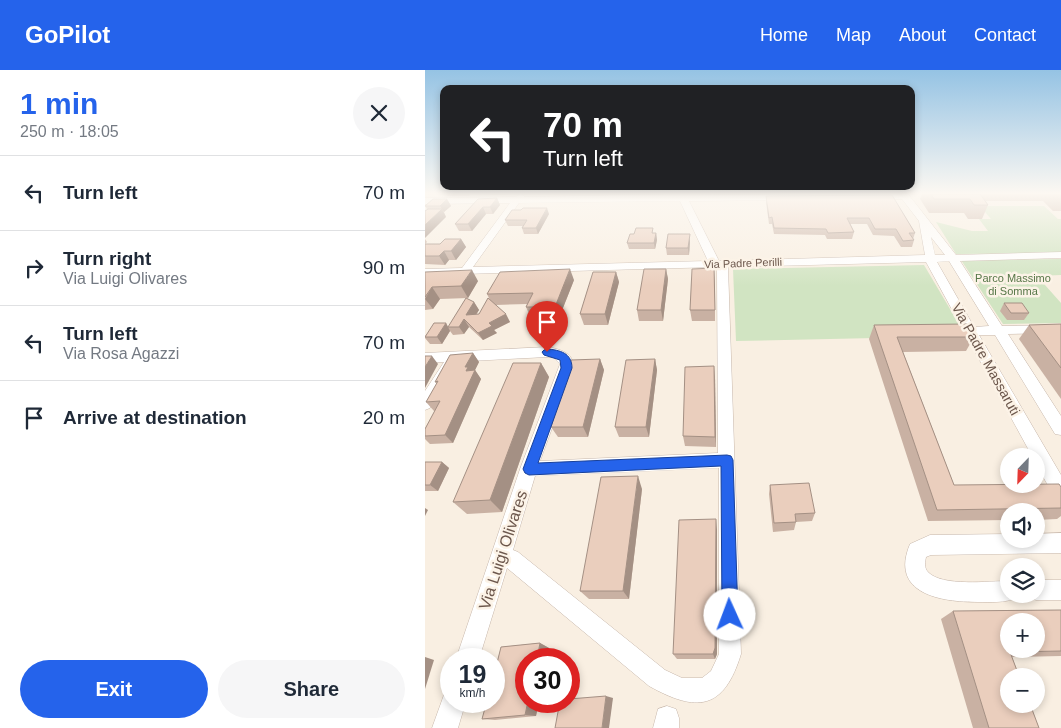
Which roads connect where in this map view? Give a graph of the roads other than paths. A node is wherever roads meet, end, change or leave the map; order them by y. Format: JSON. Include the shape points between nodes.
{"nodes":[{"id":1,"x":498,"y":225,"type":"edge"},
{"id":2,"x":697,"y":225,"type":"edge"},
{"id":3,"x":924,"y":225,"type":"edge"},
{"id":4,"x":925,"y":225,"type":"edge"},
{"id":5,"x":1061,"y":255,"type":"edge"},
{"id":6,"x":931,"y":257,"type":"junction"},
{"id":7,"x":952,"y":257,"type":"junction"},
{"id":8,"x":718,"y":264,"type":"junction"},
{"id":9,"x":465,"y":271,"type":"junction"},
{"id":10,"x":425,"y":272,"type":"edge"},
{"id":11,"x":1061,"y":329,"type":"edge"},
{"id":12,"x":999,"y":330,"type":"junction"},
{"id":13,"x":970,"y":331,"type":"junction"},
{"id":14,"x":452,"y":357,"type":"junction"},
{"id":15,"x":425,"y":358,"type":"edge"},
{"id":16,"x":425,"y":404,"type":"edge"},
{"id":17,"x":1061,"y":429,"type":"edge"},
{"id":18,"x":727,"y":460,"type":"junction"},
{"id":19,"x":529,"y":469,"type":"junction"},
{"id":20,"x":1061,"y":492,"type":"edge"},
{"id":21,"x":1061,"y":544,"type":"edge"},
{"id":22,"x":511,"y":559,"type":"dead end"},
{"id":23,"x":1045,"y":590,"type":"edge"},
{"id":24,"x":1061,"y":590,"type":"edge"},
{"id":25,"x":1000,"y":591,"type":"edge"},
{"id":26,"x":471,"y":648,"type":"edge"},
{"id":27,"x":450,"y":713,"type":"edge"},
{"id":28,"x":445,"y":728,"type":"edge"}],
"edges":[{"from":1,"to":9,"type":"street"},
{"from":2,"to":8,"type":"street"},
{"from":3,"to":6,"type":"street","name":"Via Padre Massaruti"},
{"from":4,"to":7,"type":"street","name":"Via Padre Massaruti"},
{"from":5,"to":7,"type":"street","name":"Via Padre Perilli"},
{"from":6,"to":7,"type":"street","name":"Via Padre Perilli"},
{"from":6,"to":8,"type":"street","name":"Via Padre Perilli"},
{"from":6,"to":13,"type":"street","name":"Via Padre Massaruti"},
{"from":7,"to":12,"type":"street","name":"Via Padre Massaruti"},
{"from":8,"to":9,"type":"street","name":"Via Padre Perilli"},
{"from":8,"to":18,"type":"street"},
{"from":9,"to":10,"type":"street","name":"Via Padre Perilli"},
{"from":11,"to":12,"type":"street"},
{"from":12,"to":13,"type":"street"},
{"from":12,"to":17,"type":"street","name":"Via Padre Massaruti"},
{"from":13,"to":20,"type":"street","name":"Via Padre Massaruti"},
{"from":14,"to":15,"type":"street"},
{"from":14,"to":16,"type":"street"},
{"from":14,"to":19,"type":"street","name":"Via Luigi Olivares","via":[[547,352],[564,357],[567,368]]},
{"from":18,"to":19,"type":"street"},
{"from":18,"to":22,"type":"street","via":[[730,654],[721,679],[708,689],[685,692],[657,678]]},
{"from":19,"to":26,"type":"street","name":"Via Luigi Olivares"},
{"from":21,"to":25,"type":"street","via":[[930,545],[917,551],[915,568],[920,578],[934,588],[950,592]]},
{"from":23,"to":24,"type":"street"},
{"from":27,"to":28,"type":"street"}]}
